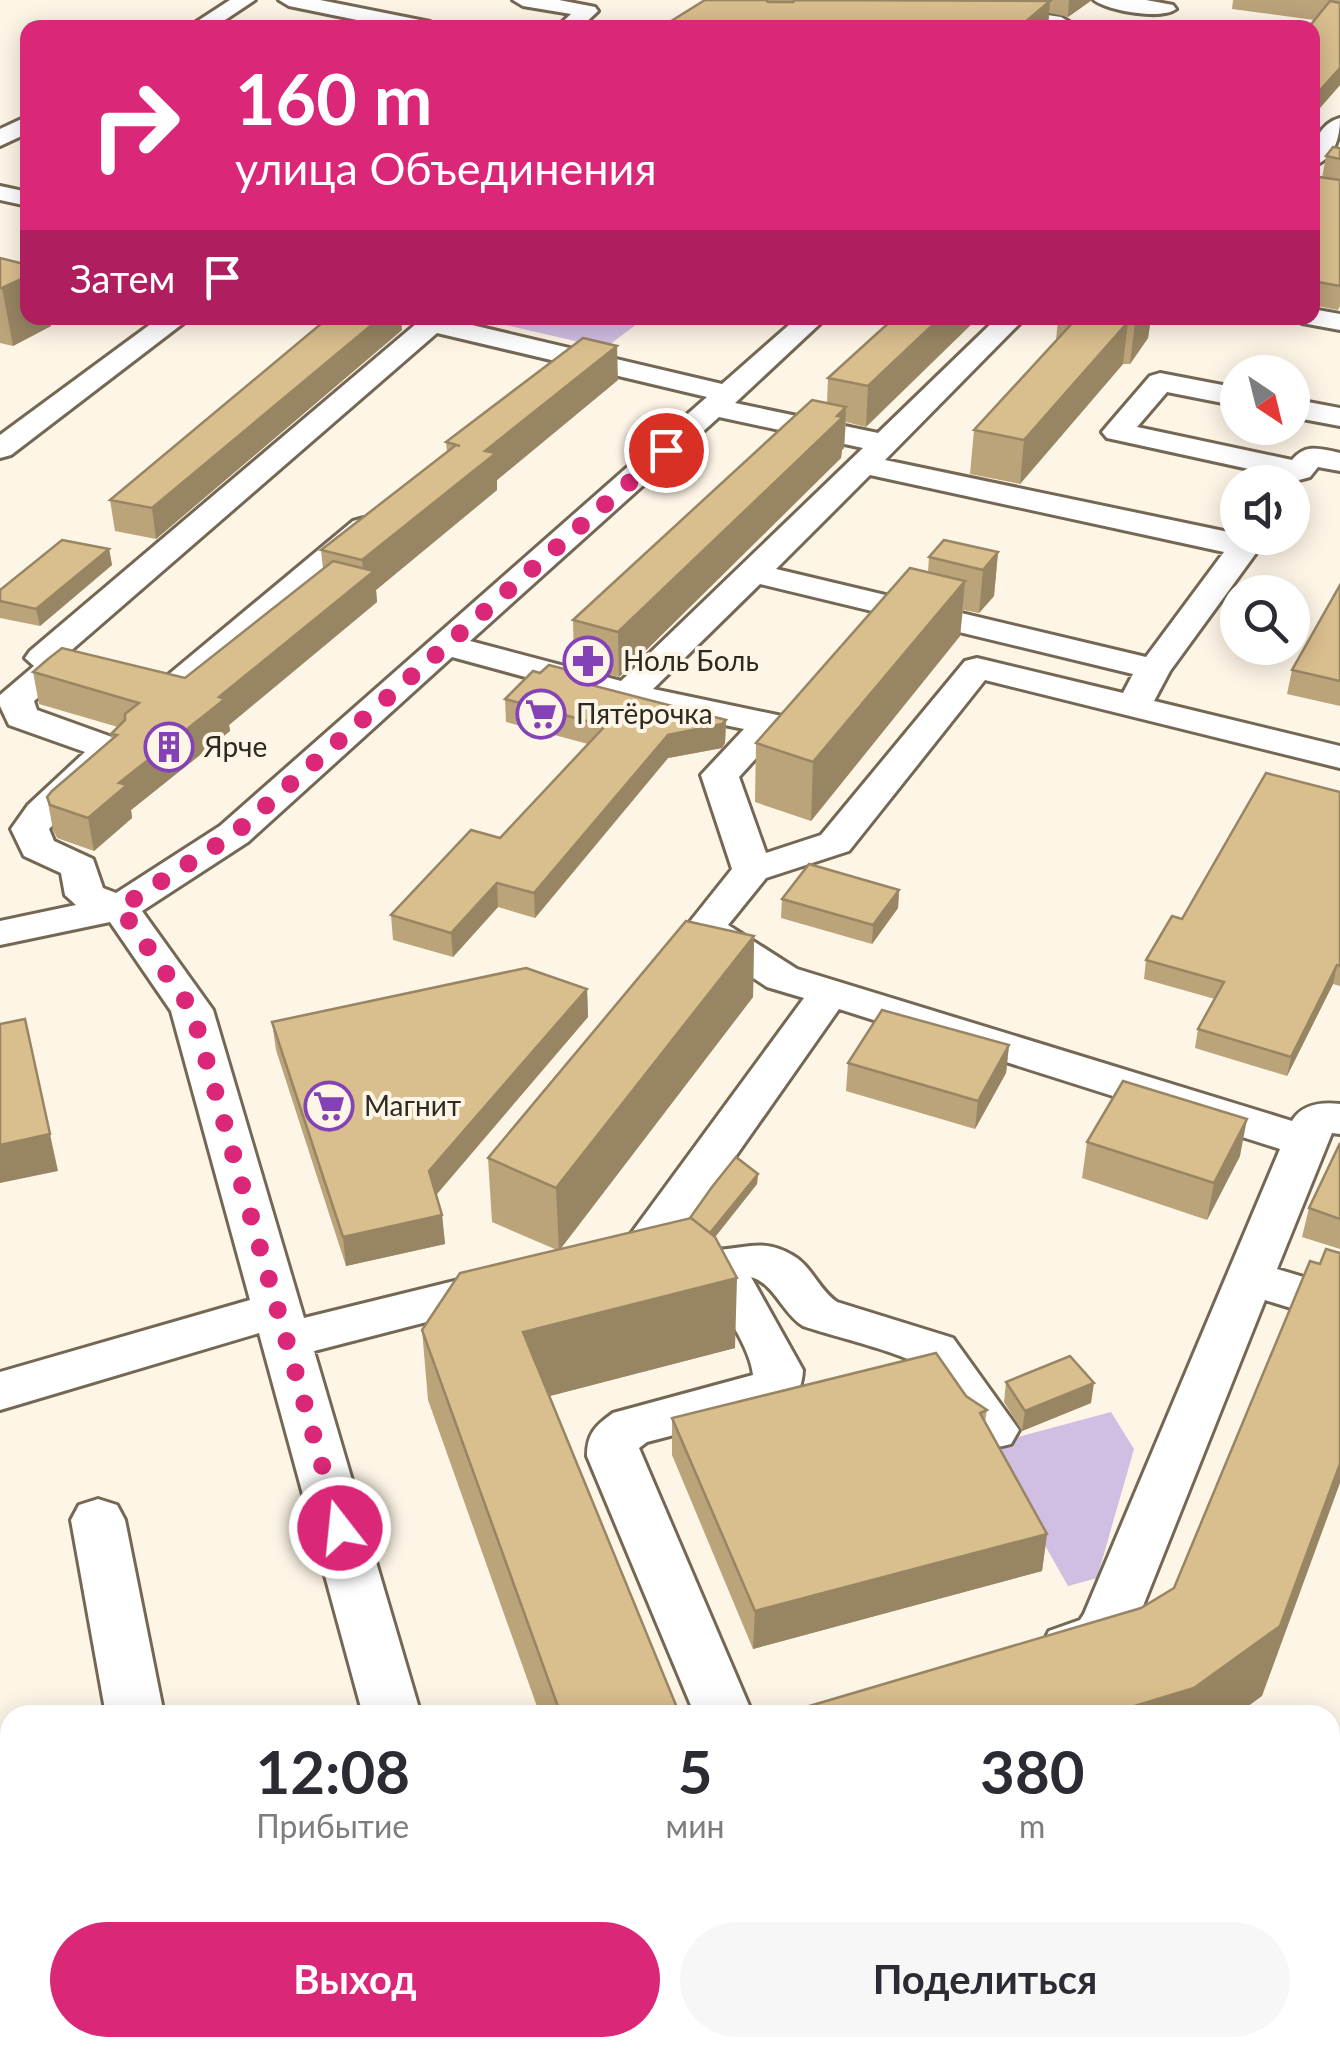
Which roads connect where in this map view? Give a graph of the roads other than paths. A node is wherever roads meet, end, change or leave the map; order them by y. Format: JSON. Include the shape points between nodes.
{"nodes":[{"id":1,"x":245,"y":0,"type":"edge"},
{"id":2,"x":290,"y":0,"type":"edge"},
{"id":3,"x":522,"y":0,"type":"edge"},
{"id":4,"x":908,"y":0,"type":"edge"},
{"id":5,"x":1104,"y":0,"type":"edge"},
{"id":6,"x":1171,"y":4,"type":"edge"},
{"id":7,"x":211,"y":20,"type":"edge"},
{"id":8,"x":390,"y":20,"type":"edge"},
{"id":9,"x":576,"y":20,"type":"edge"},
{"id":10,"x":1042,"y":20,"type":"edge"},
{"id":11,"x":1340,"y":125,"type":"edge"},
{"id":12,"x":1320,"y":149,"type":"edge"},
{"id":13,"x":167,"y":325,"type":"edge"},
{"id":14,"x":431,"y":325,"type":"edge"},
{"id":15,"x":451,"y":325,"type":"edge"},
{"id":16,"x":805,"y":325,"type":"edge"},
{"id":17,"x":1005,"y":325,"type":"edge"},
{"id":18,"x":569,"y":356,"type":"junction"},
{"id":19,"x":539,"y":380,"type":"edge"},
{"id":20,"x":1220,"y":394,"type":"edge"},
{"id":21,"x":722,"y":400,"type":"junction"},
{"id":22,"x":1310,"y":411,"type":"edge"},
{"id":23,"x":1340,"y":417,"type":"edge"},
{"id":24,"x":0,"y":448,"type":"edge"},
{"id":25,"x":874,"y":454,"type":"junction"},
{"id":26,"x":1340,"y":462,"type":"edge"},
{"id":27,"x":1247,"y":465,"type":"edge"},
{"id":28,"x":1304,"y":465,"type":"edge"},
{"id":29,"x":391,"y":505,"type":"edge"},
{"id":30,"x":1220,"y":535,"type":"edge"},
{"id":31,"x":1238,"y":555,"type":"edge"},
{"id":32,"x":753,"y":573,"type":"junction"},
{"id":33,"x":445,"y":645,"type":"junction"},
{"id":34,"x":1154,"y":669,"type":"junction"},
{"id":35,"x":132,"y":682,"type":"edge"},
{"id":36,"x":628,"y":694,"type":"junction"},
{"id":37,"x":1132,"y":706,"type":"junction"},
{"id":38,"x":1340,"y":756,"type":"edge"},
{"id":39,"x":752,"y":870,"type":"junction"},
{"id":40,"x":120,"y":908,"type":"junction"},
{"id":41,"x":0,"y":933,"type":"edge"},
{"id":42,"x":829,"y":993,"type":"junction"},
{"id":43,"x":1323,"y":1130,"type":"edge"},
{"id":44,"x":644,"y":1252,"type":"junction"},
{"id":45,"x":586,"y":1266,"type":"edge"},
{"id":46,"x":712,"y":1267,"type":"junction"},
{"id":47,"x":1250,"y":1278,"type":"junction"},
{"id":48,"x":528,"y":1280,"type":"edge"},
{"id":49,"x":1340,"y":1306,"type":"edge"},
{"id":50,"x":282,"y":1325,"type":"junction"},
{"id":51,"x":947,"y":1364,"type":"junction"},
{"id":52,"x":872,"y":1382,"type":"edge"},
{"id":53,"x":0,"y":1391,"type":"edge"},
{"id":54,"x":993,"y":1430,"type":"edge"},
{"id":55,"x":98,"y":1520,"type":"dead end"},
{"id":56,"x":1032,"y":1658,"type":"edge"},
{"id":57,"x":133,"y":1705,"type":"edge"},
{"id":58,"x":389,"y":1705,"type":"edge"},
{"id":59,"x":720,"y":1705,"type":"edge"}],
"edges":[{"from":1,"to":7,"type":"street"},
{"from":2,"to":8,"type":"street"},
{"from":3,"to":9,"type":"street","via":[[588,11]]},
{"from":4,"to":10,"type":"street"},
{"from":5,"to":6,"type":"street"},
{"from":11,"to":12,"type":"street"},
{"from":13,"to":24,"type":"street"},
{"from":14,"to":40,"type":"street","via":[[42,658],[77,668],[15,700],[22,716],[110,749],[30,829],[38,848],[80,867],[85,895]]},
{"from":15,"to":18,"type":"street"},
{"from":16,"to":21,"type":"street"},
{"from":17,"to":25,"type":"street"},
{"from":18,"to":19,"type":"street"},
{"from":18,"to":21,"type":"street"},
{"from":20,"to":27,"type":"street","via":[[1160,382],[1116,432]]},
{"from":21,"to":25,"type":"street"},
{"from":21,"to":33,"type":"street"},
{"from":22,"to":23,"type":"street"},
{"from":25,"to":30,"type":"street"},
{"from":25,"to":32,"type":"street"},
{"from":26,"to":28,"type":"street","via":[[1311,456]]},
{"from":29,"to":35,"type":"street","via":[[168,692]]},
{"from":31,"to":34,"type":"street"},
{"from":32,"to":34,"type":"street"},
{"from":32,"to":36,"type":"street"},
{"from":33,"to":36,"type":"street"},
{"from":33,"to":40,"type":"street","via":[[234,834]]},
{"from":34,"to":37,"type":"street"},
{"from":36,"to":39,"type":"street","via":[[768,724],[720,775]]},
{"from":37,"to":38,"type":"street"},
{"from":37,"to":39,"type":"street","via":[[977,668],[835,843]]},
{"from":39,"to":42,"type":"street","via":[[705,928],[782,978]]},
{"from":40,"to":41,"type":"street"},
{"from":40,"to":50,"type":"street","via":[[192,1010]]},
{"from":42,"to":43,"type":"street"},
{"from":42,"to":44,"type":"street"},
{"from":43,"to":47,"type":"street"},
{"from":44,"to":45,"type":"street"},
{"from":44,"to":46,"type":"street"},
{"from":46,"to":51,"type":"street","via":[[760,1260],[785,1273],[812,1310],[930,1348]]},
{"from":46,"to":59,"type":"street","via":[[731,1281],[778,1370],[777,1384],[763,1394],[631,1428],[614,1440],[613,1456]]},
{"from":47,"to":49,"type":"street"},
{"from":47,"to":56,"type":"street","via":[[1107,1626],[1087,1642]]},
{"from":48,"to":50,"type":"street"},
{"from":50,"to":53,"type":"street"},
{"from":50,"to":58,"type":"street"},
{"from":51,"to":52,"type":"street"},
{"from":51,"to":54,"type":"street"},
{"from":55,"to":57,"type":"street"}]}
